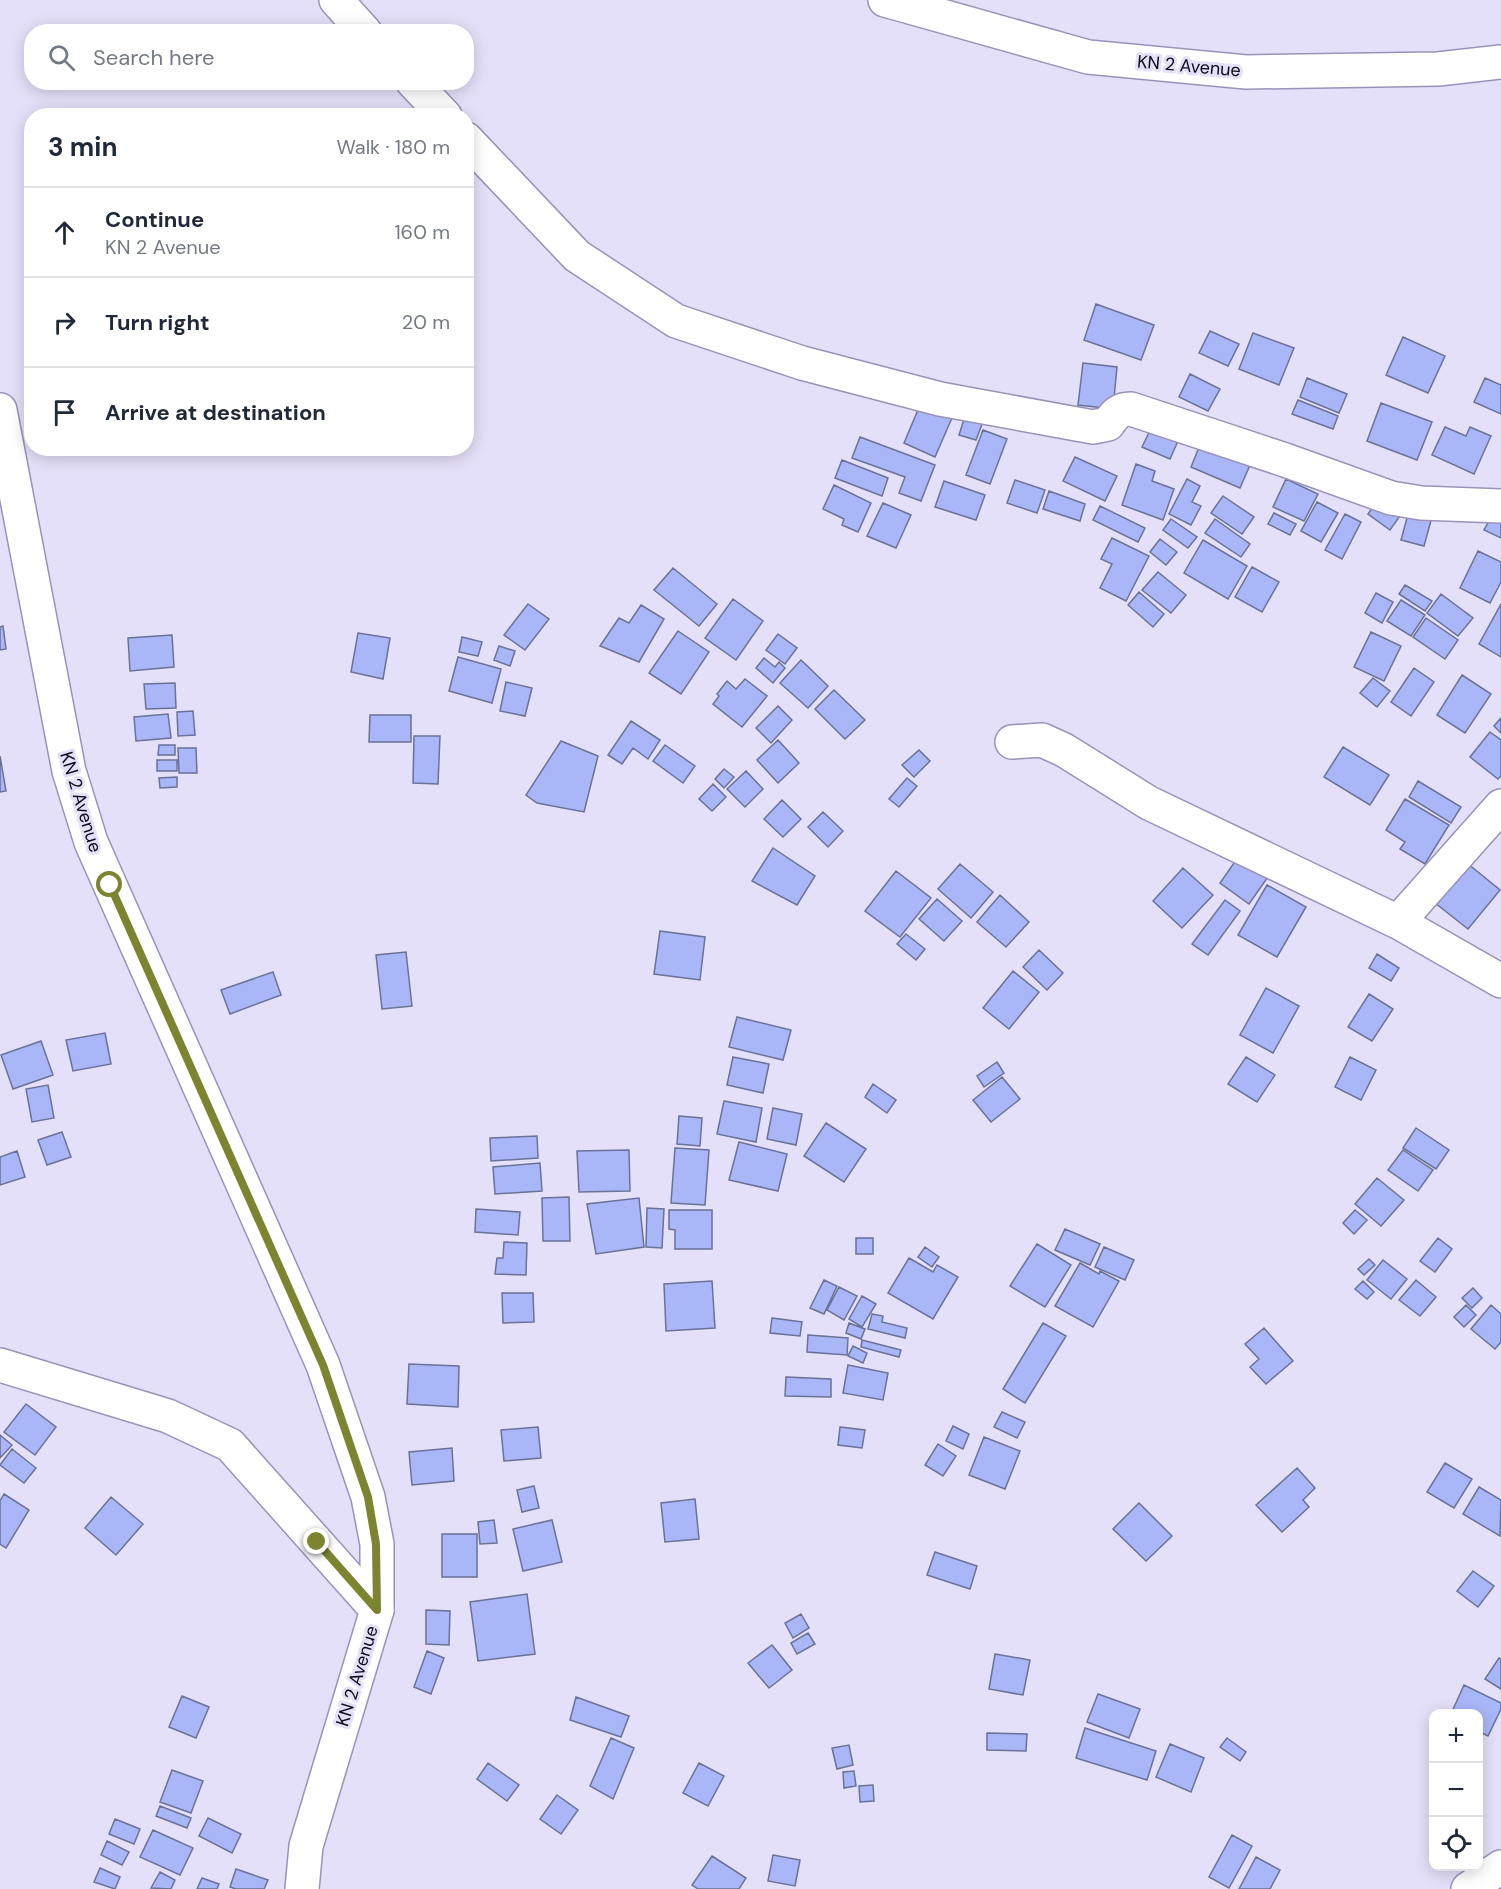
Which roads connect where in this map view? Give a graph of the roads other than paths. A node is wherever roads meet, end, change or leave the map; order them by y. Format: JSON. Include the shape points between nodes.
{"nodes":[{"id":1,"x":336,"y":0,"type":"edge"},
{"id":2,"x":885,"y":0,"type":"edge"},
{"id":3,"x":358,"y":24,"type":"edge"},
{"id":4,"x":1501,"y":62,"type":"edge"},
{"id":5,"x":421,"y":90,"type":"edge"},
{"id":6,"x":438,"y":108,"type":"edge"},
{"id":7,"x":474,"y":147,"type":"edge"},
{"id":8,"x":0,"y":410,"type":"edge"},
{"id":9,"x":1501,"y":506,"type":"edge"},
{"id":10,"x":1012,"y":742,"type":"dead end"},
{"id":11,"x":1501,"y":806,"type":"edge"},
{"id":12,"x":1398,"y":922,"type":"junction"},
{"id":13,"x":1501,"y":981,"type":"edge"},
{"id":14,"x":0,"y":1365,"type":"edge"},
{"id":15,"x":377,"y":1610,"type":"junction"},
{"id":16,"x":1501,"y":1868,"type":"edge"},
{"id":17,"x":302,"y":1889,"type":"edge"},
{"id":18,"x":1468,"y":1889,"type":"edge"}],
"edges":[{"from":1,"to":3,"type":"street"},
{"from":2,"to":4,"type":"street","name":"KN 2 Avenue","via":[[1088,57],[1246,72],[1438,69]]},
{"from":5,"to":6,"type":"street"},
{"from":7,"to":9,"type":"street","via":[[577,256],[676,321],[802,363],[940,399],[1092,427],[1108,424],[1116,412],[1131,409],[1391,498]]},
{"from":8,"to":15,"type":"street","name":"KN 2 Avenue","via":[[69,771],[91,842],[323,1365],[368,1497],[376,1544]]},
{"from":10,"to":12,"type":"street","via":[[1042,740],[1064,750],[1149,803]]},
{"from":11,"to":12,"type":"street"},
{"from":12,"to":13,"type":"street"},
{"from":14,"to":15,"type":"street","via":[[168,1416],[230,1445]]},
{"from":15,"to":17,"type":"street","name":"KN 2 Avenue","via":[[306,1845]]},
{"from":16,"to":18,"type":"street"}]}
